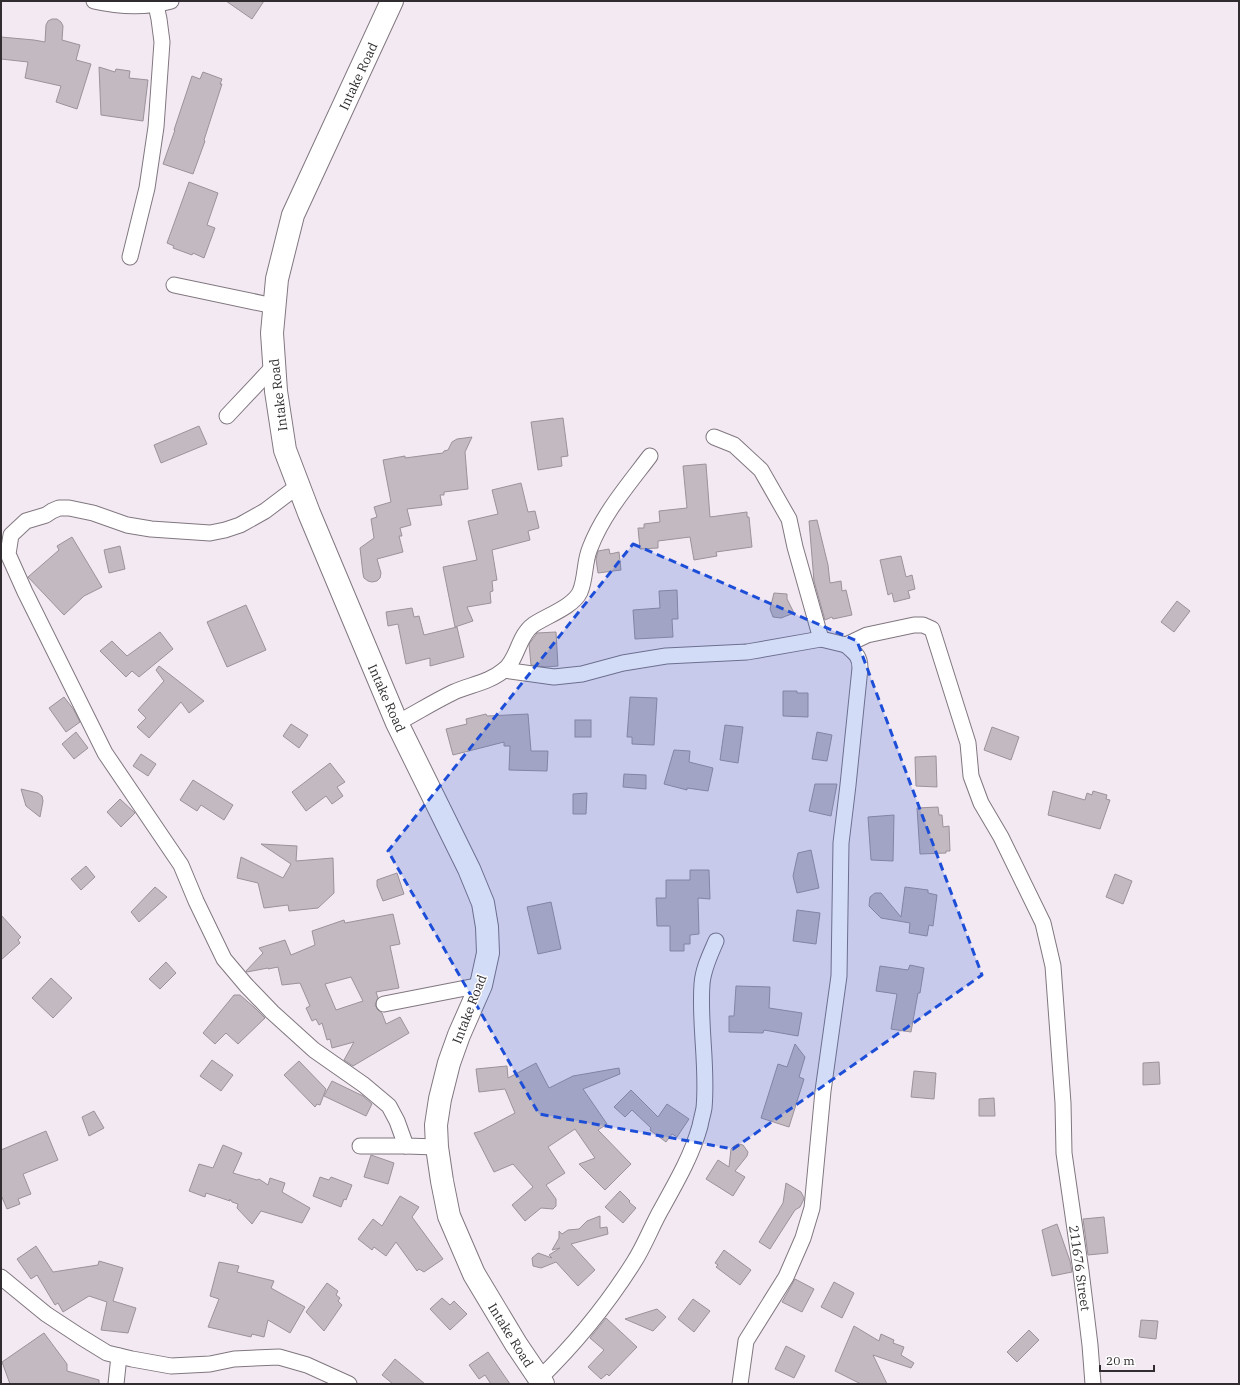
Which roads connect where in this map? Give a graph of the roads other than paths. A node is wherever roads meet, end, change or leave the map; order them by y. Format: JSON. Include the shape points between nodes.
{"nodes":[{"id":1,"x":94,"y":1,"type":"edge"},
{"id":2,"x":171,"y":1,"type":"edge"},
{"id":3,"x":392,"y":1,"type":"edge"},
{"id":4,"x":156,"y":5,"type":"junction"},
{"id":5,"x":130,"y":257,"type":"dead end"},
{"id":6,"x":174,"y":285,"type":"dead end"},
{"id":7,"x":274,"y":306,"type":"junction"},
{"id":8,"x":274,"y":366,"type":"junction"},
{"id":9,"x":227,"y":416,"type":"dead end"},
{"id":10,"x":714,"y":437,"type":"dead end"},
{"id":11,"x":650,"y":456,"type":"dead end"},
{"id":12,"x":298,"y":486,"type":"junction"},
{"id":13,"x":820,"y":639,"type":"junction"},
{"id":14,"x":846,"y":645,"type":"junction"},
{"id":15,"x":504,"y":670,"type":"junction"},
{"id":16,"x":398,"y":723,"type":"junction"},
{"id":17,"x":716,"y":941,"type":"dead end"},
{"id":18,"x":481,"y":985,"type":"junction"},
{"id":19,"x":384,"y":1004,"type":"dead end"},
{"id":20,"x":360,"y":1146,"type":"dead end"},
{"id":21,"x":406,"y":1146,"type":"junction"},
{"id":22,"x":437,"y":1147,"type":"junction"},
{"id":23,"x":1,"y":1277,"type":"edge"},
{"id":24,"x":119,"y":1356,"type":"junction"},
{"id":25,"x":541,"y":1381,"type":"edge"},
{"id":26,"x":116,"y":1384,"type":"edge"},
{"id":27,"x":349,"y":1384,"type":"edge"},
{"id":28,"x":740,"y":1384,"type":"edge"},
{"id":29,"x":1093,"y":1384,"type":"edge"}],
"edges":[{"from":1,"to":4,"type":"street","via":[[130,6]]},
{"from":2,"to":4,"type":"street"},
{"from":3,"to":7,"type":"street","name":"Intake Road","via":[[293,215],[277,279]]},
{"from":4,"to":5,"type":"street","via":[[162,42],[156,127],[147,188]]},
{"from":6,"to":7,"type":"street"},
{"from":7,"to":8,"type":"street","name":"Intake Road"},
{"from":8,"to":9,"type":"street"},
{"from":8,"to":12,"type":"street","name":"Intake Road","via":[[285,450]]},
{"from":10,"to":13,"type":"street","via":[[734,445],[761,470],[789,519]]},
{"from":11,"to":15,"type":"street","via":[[623,491],[594,538],[579,593],[564,608],[532,626],[520,641],[511,662]]},
{"from":12,"to":16,"type":"street","name":"Intake Road"},
{"from":12,"to":21,"type":"street","via":[[265,511],[240,525],[210,533],[151,529],[127,525],[93,513],[59,508],[26,521],[12,535],[8,554],[24,592],[105,752],[181,865],[224,959],[272,1012],[314,1050],[364,1084],[389,1106]]},
{"from":13,"to":14,"type":"street"},
{"from":13,"to":15,"type":"street","via":[[747,652],[666,656],[623,663],[582,674],[554,677]]},
{"from":14,"to":28,"type":"street","via":[[857,655],[860,668],[841,844],[839,976],[823,1091],[812,1208],[803,1238],[786,1277],[746,1341]]},
{"from":14,"to":29,"type":"street","name":"211676 Street","via":[[867,635],[914,625],[924,625],[932,629],[968,743],[971,776],[981,803],[1001,837],[1043,923],[1053,966],[1064,1153],[1081,1271]]},
{"from":15,"to":16,"type":"street","via":[[489,679],[454,692]]},
{"from":16,"to":18,"type":"street","name":"Intake Road","via":[[483,903],[488,953]]},
{"from":17,"to":25,"type":"street","via":[[702,983],[704,1109],[695,1142],[682,1172],[635,1260],[612,1296]]},
{"from":18,"to":19,"type":"street"},
{"from":18,"to":22,"type":"street","name":"Intake Road","via":[[449,1063],[436,1125]]},
{"from":20,"to":21,"type":"street"},
{"from":21,"to":22,"type":"street"},
{"from":22,"to":25,"type":"street","name":"Intake Road","via":[[449,1216],[474,1274]]},
{"from":23,"to":24,"type":"street","via":[[46,1314],[107,1352]]},
{"from":24,"to":26,"type":"street"},
{"from":24,"to":27,"type":"street","via":[[171,1366],[279,1357],[307,1365]]}]}
